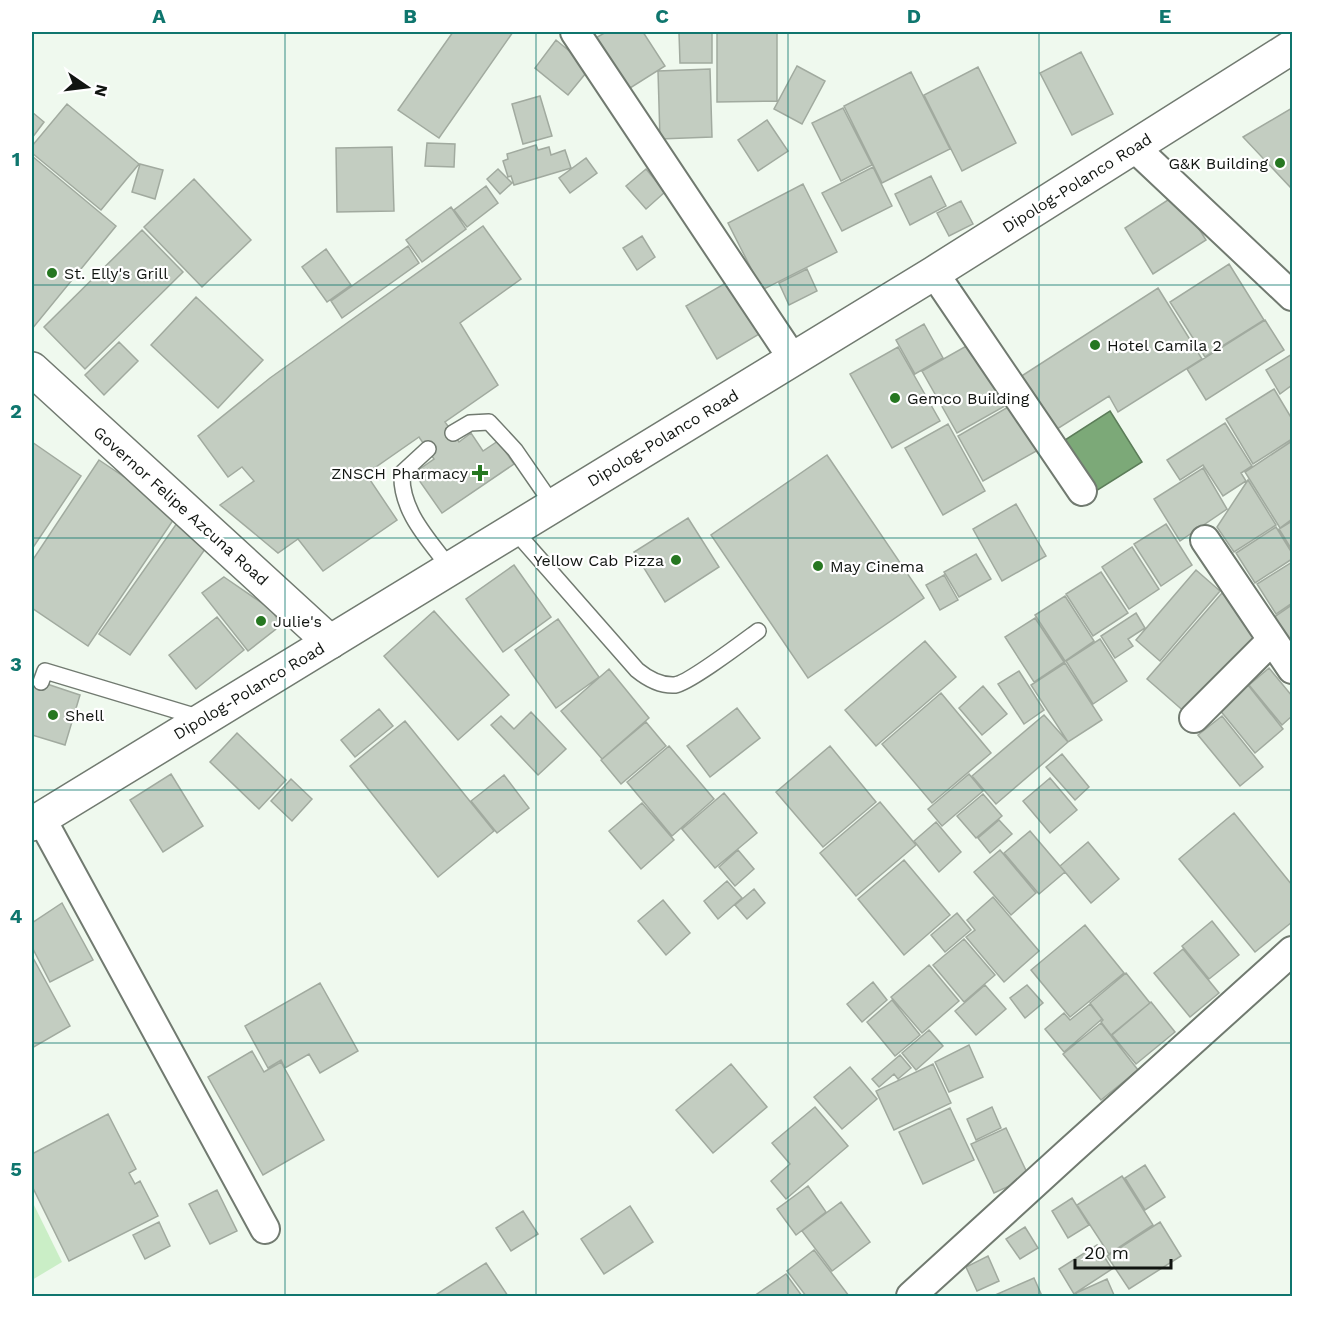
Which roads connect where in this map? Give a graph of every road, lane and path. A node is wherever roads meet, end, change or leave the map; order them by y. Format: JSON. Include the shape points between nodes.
{"nodes":[{"id":1,"x":576,"y":32,"type":"edge"},
{"id":2,"x":1293,"y":46,"type":"edge"},
{"id":3,"x":1134,"y":147,"type":"junction"},
{"id":4,"x":934,"y":273,"type":"junction"},
{"id":5,"x":1293,"y":296,"type":"edge"},
{"id":6,"x":793,"y":359,"type":"junction"},
{"id":7,"x":32,"y":369,"type":"edge"},
{"id":8,"x":453,"y":433,"type":"dead end"},
{"id":9,"x":428,"y":449,"type":"dead end"},
{"id":10,"x":1082,"y":491,"type":"dead end"},
{"id":11,"x":553,"y":505,"type":"junction"},
{"id":12,"x":514,"y":530,"type":"junction"},
{"id":13,"x":1205,"y":540,"type":"dead end"},
{"id":14,"x":450,"y":568,"type":"junction"},
{"id":15,"x":758,"y":631,"type":"dead end"},
{"id":16,"x":1272,"y":640,"type":"junction"},
{"id":17,"x":330,"y":642,"type":"junction"},
{"id":18,"x":1293,"y":669,"type":"edge"},
{"id":19,"x":41,"y":682,"type":"dead end"},
{"id":20,"x":204,"y":718,"type":"junction"},
{"id":21,"x":1194,"y":718,"type":"dead end"},
{"id":22,"x":36,"y":817,"type":"edge"},
{"id":23,"x":1293,"y":951,"type":"edge"},
{"id":24,"x":265,"y":1229,"type":"dead end"},
{"id":25,"x":911,"y":1296,"type":"edge"}],
"edges":[{"from":1,"to":6,"type":"street"},
{"from":2,"to":3,"type":"main road","name":"Dipolog-Polanco Road"},
{"from":3,"to":4,"type":"main road","name":"Dipolog-Polanco Road"},
{"from":3,"to":5,"type":"street"},
{"from":4,"to":6,"type":"main road","name":"Dipolog-Polanco Road"},
{"from":4,"to":10,"type":"street"},
{"from":6,"to":11,"type":"main road","name":"Dipolog-Polanco Road"},
{"from":7,"to":17,"type":"main road","name":"Governor Felipe Azcuna Road"},
{"from":8,"to":11,"type":"lane","via":[[470,423],[489,422]]},
{"from":9,"to":14,"type":"lane","via":[[402,473],[401,487],[412,515]]},
{"from":11,"to":12,"type":"main road","name":"Dipolog-Polanco Road"},
{"from":12,"to":14,"type":"main road","name":"Dipolog-Polanco Road"},
{"from":12,"to":15,"type":"lane","via":[[637,670],[660,684],[677,685]]},
{"from":13,"to":16,"type":"street"},
{"from":14,"to":17,"type":"main road","name":"Dipolog-Polanco Road"},
{"from":16,"to":18,"type":"street"},
{"from":16,"to":21,"type":"street"},
{"from":17,"to":20,"type":"main road","name":"Dipolog-Polanco Road"},
{"from":19,"to":20,"type":"lane","via":[[45,671]]},
{"from":20,"to":22,"type":"main road","name":"Dipolog-Polanco Road"},
{"from":22,"to":24,"type":"street"},
{"from":23,"to":25,"type":"street"}]}
